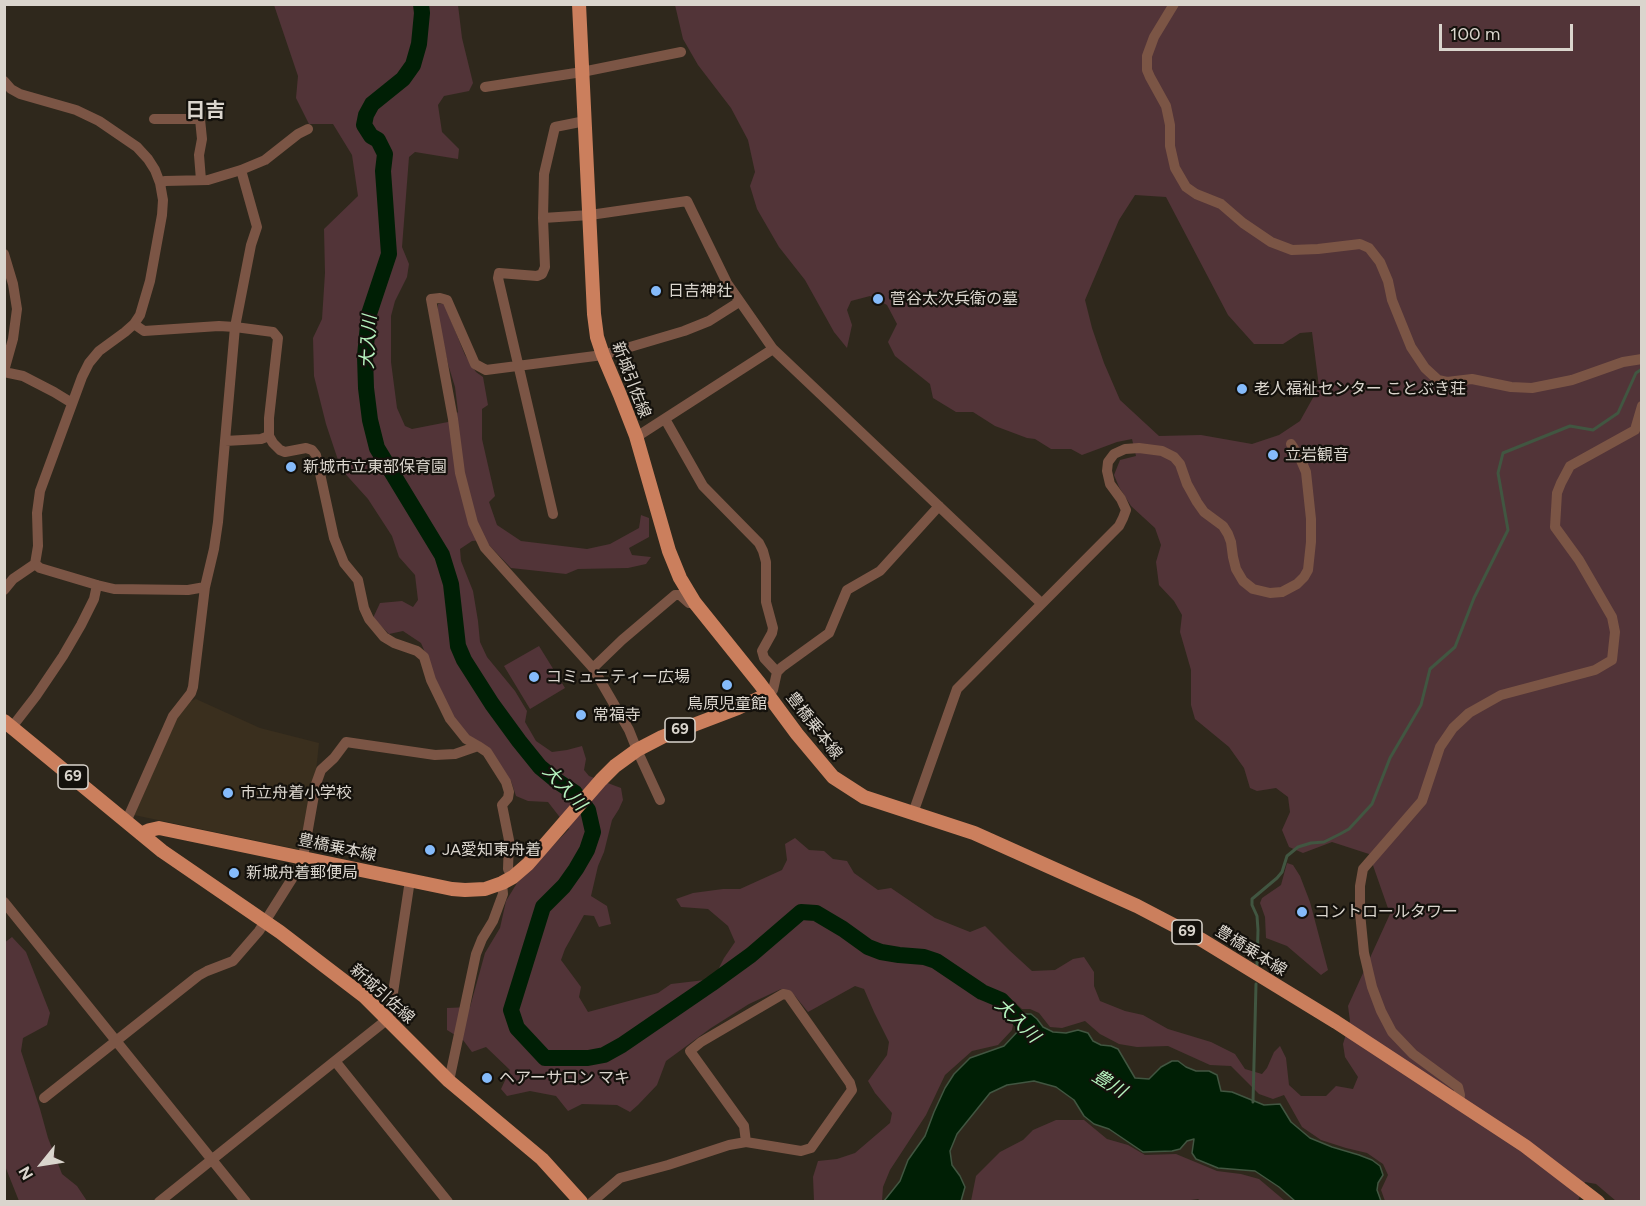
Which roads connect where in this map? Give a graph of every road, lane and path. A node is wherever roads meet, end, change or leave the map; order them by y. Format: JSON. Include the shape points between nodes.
{"nodes":[{"id":1,"x":579,"y":4,"type":"edge"},
{"id":2,"x":1174,"y":4,"type":"edge"},
{"id":3,"x":681,"y":52,"type":"dead end"},
{"id":4,"x":582,"y":72,"type":"junction"},
{"id":5,"x":5,"y":81,"type":"edge"},
{"id":6,"x":485,"y":87,"type":"dead end"},
{"id":7,"x":154,"y":119,"type":"dead end"},
{"id":8,"x":585,"y":121,"type":"junction"},
{"id":9,"x":308,"y":129,"type":"dead end"},
{"id":10,"x":241,"y":171,"type":"junction"},
{"id":11,"x":201,"y":180,"type":"junction"},
{"id":12,"x":160,"y":183,"type":"junction"},
{"id":13,"x":590,"y":215,"type":"junction"},
{"id":14,"x":543,"y":218,"type":"junction"},
{"id":15,"x":4,"y":254,"type":"edge"},
{"id":16,"x":739,"y":302,"type":"junction"},
{"id":17,"x":134,"y":324,"type":"junction"},
{"id":18,"x":235,"y":327,"type":"junction"},
{"id":19,"x":773,"y":349,"type":"junction"},
{"id":20,"x":603,"y":355,"type":"junction"},
{"id":21,"x":1641,"y":359,"type":"edge"},
{"id":22,"x":520,"y":367,"type":"junction"},
{"id":23,"x":4,"y":372,"type":"edge"},
{"id":24,"x":72,"y":403,"type":"junction"},
{"id":25,"x":1641,"y":406,"type":"edge"},
{"id":26,"x":664,"y":419,"type":"junction"},
{"id":27,"x":269,"y":436,"type":"junction"},
{"id":28,"x":636,"y":436,"type":"junction"},
{"id":29,"x":225,"y":441,"type":"junction"},
{"id":30,"x":1291,"y":444,"type":"dead end"},
{"id":31,"x":939,"y":506,"type":"junction"},
{"id":32,"x":553,"y":514,"type":"dead end"},
{"id":33,"x":35,"y":564,"type":"junction"},
{"id":34,"x":97,"y":585,"type":"junction"},
{"id":35,"x":5,"y":586,"type":"edge"},
{"id":36,"x":205,"y":587,"type":"junction"},
{"id":37,"x":695,"y":603,"type":"junction"},
{"id":38,"x":1041,"y":603,"type":"junction"},
{"id":39,"x":593,"y":668,"type":"junction"},
{"id":40,"x":777,"y":672,"type":"junction"},
{"id":41,"x":768,"y":694,"type":"junction"},
{"id":42,"x":8,"y":724,"type":"edge"},
{"id":43,"x":478,"y":746,"type":"junction"},
{"id":44,"x":637,"y":750,"type":"junction"},
{"id":45,"x":660,"y":800,"type":"dead end"},
{"id":46,"x":913,"y":813,"type":"junction"},
{"id":47,"x":126,"y":822,"type":"junction"},
{"id":48,"x":141,"y":834,"type":"junction"},
{"id":49,"x":304,"y":858,"type":"junction"},
{"id":50,"x":410,"y":880,"type":"junction"},
{"id":51,"x":507,"y":880,"type":"junction"},
{"id":52,"x":4,"y":902,"type":"edge"},
{"id":53,"x":265,"y":922,"type":"junction"},
{"id":54,"x":386,"y":1018,"type":"junction"},
{"id":55,"x":117,"y":1041,"type":"junction"},
{"id":56,"x":335,"y":1061,"type":"junction"},
{"id":57,"x":448,"y":1081,"type":"junction"},
{"id":58,"x":44,"y":1098,"type":"dead end"},
{"id":59,"x":1459,"y":1102,"type":"junction"},
{"id":60,"x":746,"y":1142,"type":"junction"},
{"id":61,"x":213,"y":1160,"type":"junction"},
{"id":62,"x":159,"y":1202,"type":"edge"},
{"id":63,"x":246,"y":1202,"type":"edge"},
{"id":64,"x":448,"y":1202,"type":"edge"},
{"id":65,"x":581,"y":1202,"type":"edge"},
{"id":66,"x":592,"y":1202,"type":"edge"},
{"id":67,"x":1598,"y":1202,"type":"edge"}],
"edges":[{"from":1,"to":4,"type":"main road","name":"新城引佐線"},
{"from":2,"to":21,"type":"street","via":[[1154,37],[1147,70],[1166,106],[1175,168],[1186,187],[1221,204],[1271,242],[1292,250],[1360,244],[1369,248],[1380,262],[1411,346],[1438,380],[1472,379],[1532,388]]},
{"from":3,"to":4,"type":"street"},
{"from":4,"to":6,"type":"street"},
{"from":4,"to":8,"type":"main road","name":"新城引佐線"},
{"from":5,"to":12,"type":"street","via":[[20,94],[76,110],[99,122],[136,147],[148,159]]},
{"from":7,"to":11,"type":"street","via":[[200,119]]},
{"from":8,"to":13,"type":"main road","name":"新城引佐線"},
{"from":8,"to":14,"type":"street","via":[[555,127],[545,164]]},
{"from":9,"to":10,"type":"street","via":[[265,160]]},
{"from":10,"to":11,"type":"street"},
{"from":10,"to":18,"type":"street","via":[[257,227]]},
{"from":11,"to":12,"type":"street"},
{"from":12,"to":17,"type":"street","via":[[162,215],[144,304]]},
{"from":13,"to":14,"type":"street"},
{"from":13,"to":16,"type":"street","via":[[687,201]]},
{"from":13,"to":20,"type":"main road","name":"新城引佐線","via":[[594,314]]},
{"from":14,"to":22,"type":"street","via":[[542,274],[499,273],[498,278]]},
{"from":15,"to":23,"type":"street","via":[[16,309]]},
{"from":16,"to":19,"type":"street"},
{"from":16,"to":20,"type":"street","via":[[684,331]]},
{"from":17,"to":18,"type":"street","via":[[144,331]]},
{"from":17,"to":24,"type":"street","via":[[89,363]]},
{"from":18,"to":27,"type":"street","via":[[273,332],[278,338]]},
{"from":18,"to":29,"type":"street"},
{"from":19,"to":26,"type":"street"},
{"from":19,"to":31,"type":"street"},
{"from":20,"to":22,"type":"street"},
{"from":20,"to":28,"type":"main road","name":"新城引佐線"},
{"from":22,"to":32,"type":"street"},
{"from":22,"to":39,"type":"street","via":[[486,370],[475,364],[447,300],[431,299],[460,473],[473,523],[485,548]]},
{"from":23,"to":24,"type":"street","via":[[23,376]]},
{"from":24,"to":33,"type":"street","via":[[40,491]]},
{"from":25,"to":59,"type":"street","via":[[1635,430],[1570,466],[1557,493],[1555,527],[1612,617],[1612,660],[1595,670],[1501,695],[1469,713],[1440,747],[1422,801],[1363,869],[1360,913],[1365,953],[1381,1011],[1392,1032],[1413,1054],[1458,1087]]},
{"from":26,"to":28,"type":"street"},
{"from":26,"to":40,"type":"street","via":[[703,486],[763,551],[772,633],[762,651]]},
{"from":27,"to":29,"type":"street"},
{"from":27,"to":43,"type":"street","via":[[285,452],[306,448],[316,454],[337,545],[344,563],[358,580],[369,620],[384,638],[424,657],[430,680],[450,719],[466,739]]},
{"from":28,"to":37,"type":"main road","name":"新城引佐線","via":[[669,551]]},
{"from":29,"to":36,"type":"street","via":[[214,549]]},
{"from":30,"to":38,"type":"street","via":[[1306,472],[1311,519],[1308,570],[1297,584],[1282,592],[1253,589],[1236,569],[1228,534],[1204,512],[1174,457],[1162,451],[1125,449],[1114,454],[1107,471],[1126,510],[1124,518]]},
{"from":31,"to":38,"type":"street"},
{"from":31,"to":40,"type":"street","via":[[880,572],[848,590],[830,633]]},
{"from":33,"to":34,"type":"street"},
{"from":33,"to":35,"type":"street"},
{"from":34,"to":36,"type":"street","via":[[139,590]]},
{"from":34,"to":42,"type":"street","via":[[94,599],[63,657],[36,696]]},
{"from":36,"to":47,"type":"street","via":[[191,693],[173,716]]},
{"from":37,"to":39,"type":"street","via":[[675,595]]},
{"from":37,"to":41,"type":"main road","name":"新城引佐線"},
{"from":38,"to":46,"type":"street","via":[[957,689]]},
{"from":39,"to":44,"type":"street"},
{"from":40,"to":41,"type":"street","via":[[773,690]]},
{"from":41,"to":44,"type":"main road","name":"豊橋乗本線","number":"69"},
{"from":41,"to":46,"type":"main road","name":"豊橋乗本線","number":"69","via":[[832,777],[864,797]]},
{"from":42,"to":47,"type":"main road","number":"69"},
{"from":43,"to":49,"type":"street","via":[[455,754],[435,755],[346,742],[321,770]]},
{"from":43,"to":51,"type":"street","via":[[487,752],[509,792],[502,805],[509,840]]},
{"from":44,"to":45,"type":"street"},
{"from":44,"to":51,"type":"main road","name":"豊橋乗本線","number":"69","via":[[615,766],[528,864]]},
{"from":46,"to":59,"type":"main road","name":"豊橋乗本線","number":"69","via":[[974,833],[1156,915],[1238,962]]},
{"from":47,"to":48,"type":"main road","number":"69"},
{"from":48,"to":49,"type":"main road","name":"豊橋乗本線","via":[[159,828]]},
{"from":48,"to":53,"type":"main road","name":"新城引佐線"},
{"from":49,"to":50,"type":"main road","name":"豊橋乗本線"},
{"from":49,"to":53,"type":"street"},
{"from":50,"to":51,"type":"main road","name":"豊橋乗本線","via":[[465,890],[485,889]]},
{"from":50,"to":54,"type":"street"},
{"from":51,"to":57,"type":"street","via":[[476,954]]},
{"from":52,"to":55,"type":"street"},
{"from":53,"to":54,"type":"main road","name":"新城引佐線","via":[[365,997]]},
{"from":53,"to":55,"type":"street","via":[[233,961],[198,976]]},
{"from":54,"to":56,"type":"street"},
{"from":54,"to":57,"type":"main road","name":"新城引佐線"},
{"from":55,"to":58,"type":"street"},
{"from":55,"to":61,"type":"street"},
{"from":56,"to":61,"type":"street"},
{"from":56,"to":64,"type":"street"},
{"from":57,"to":65,"type":"main road","name":"新城引佐線","via":[[542,1159]]},
{"from":59,"to":67,"type":"main road","name":"豊橋乗本線","number":"69"},
{"from":60,"to":60,"type":"street","via":[[801,1151],[811,1149],[852,1090],[788,995],[783,994],[690,1051],[744,1126]]},
{"from":60,"to":66,"type":"street","via":[[628,1175]]},
{"from":61,"to":62,"type":"street"},
{"from":61,"to":63,"type":"street"}]}
